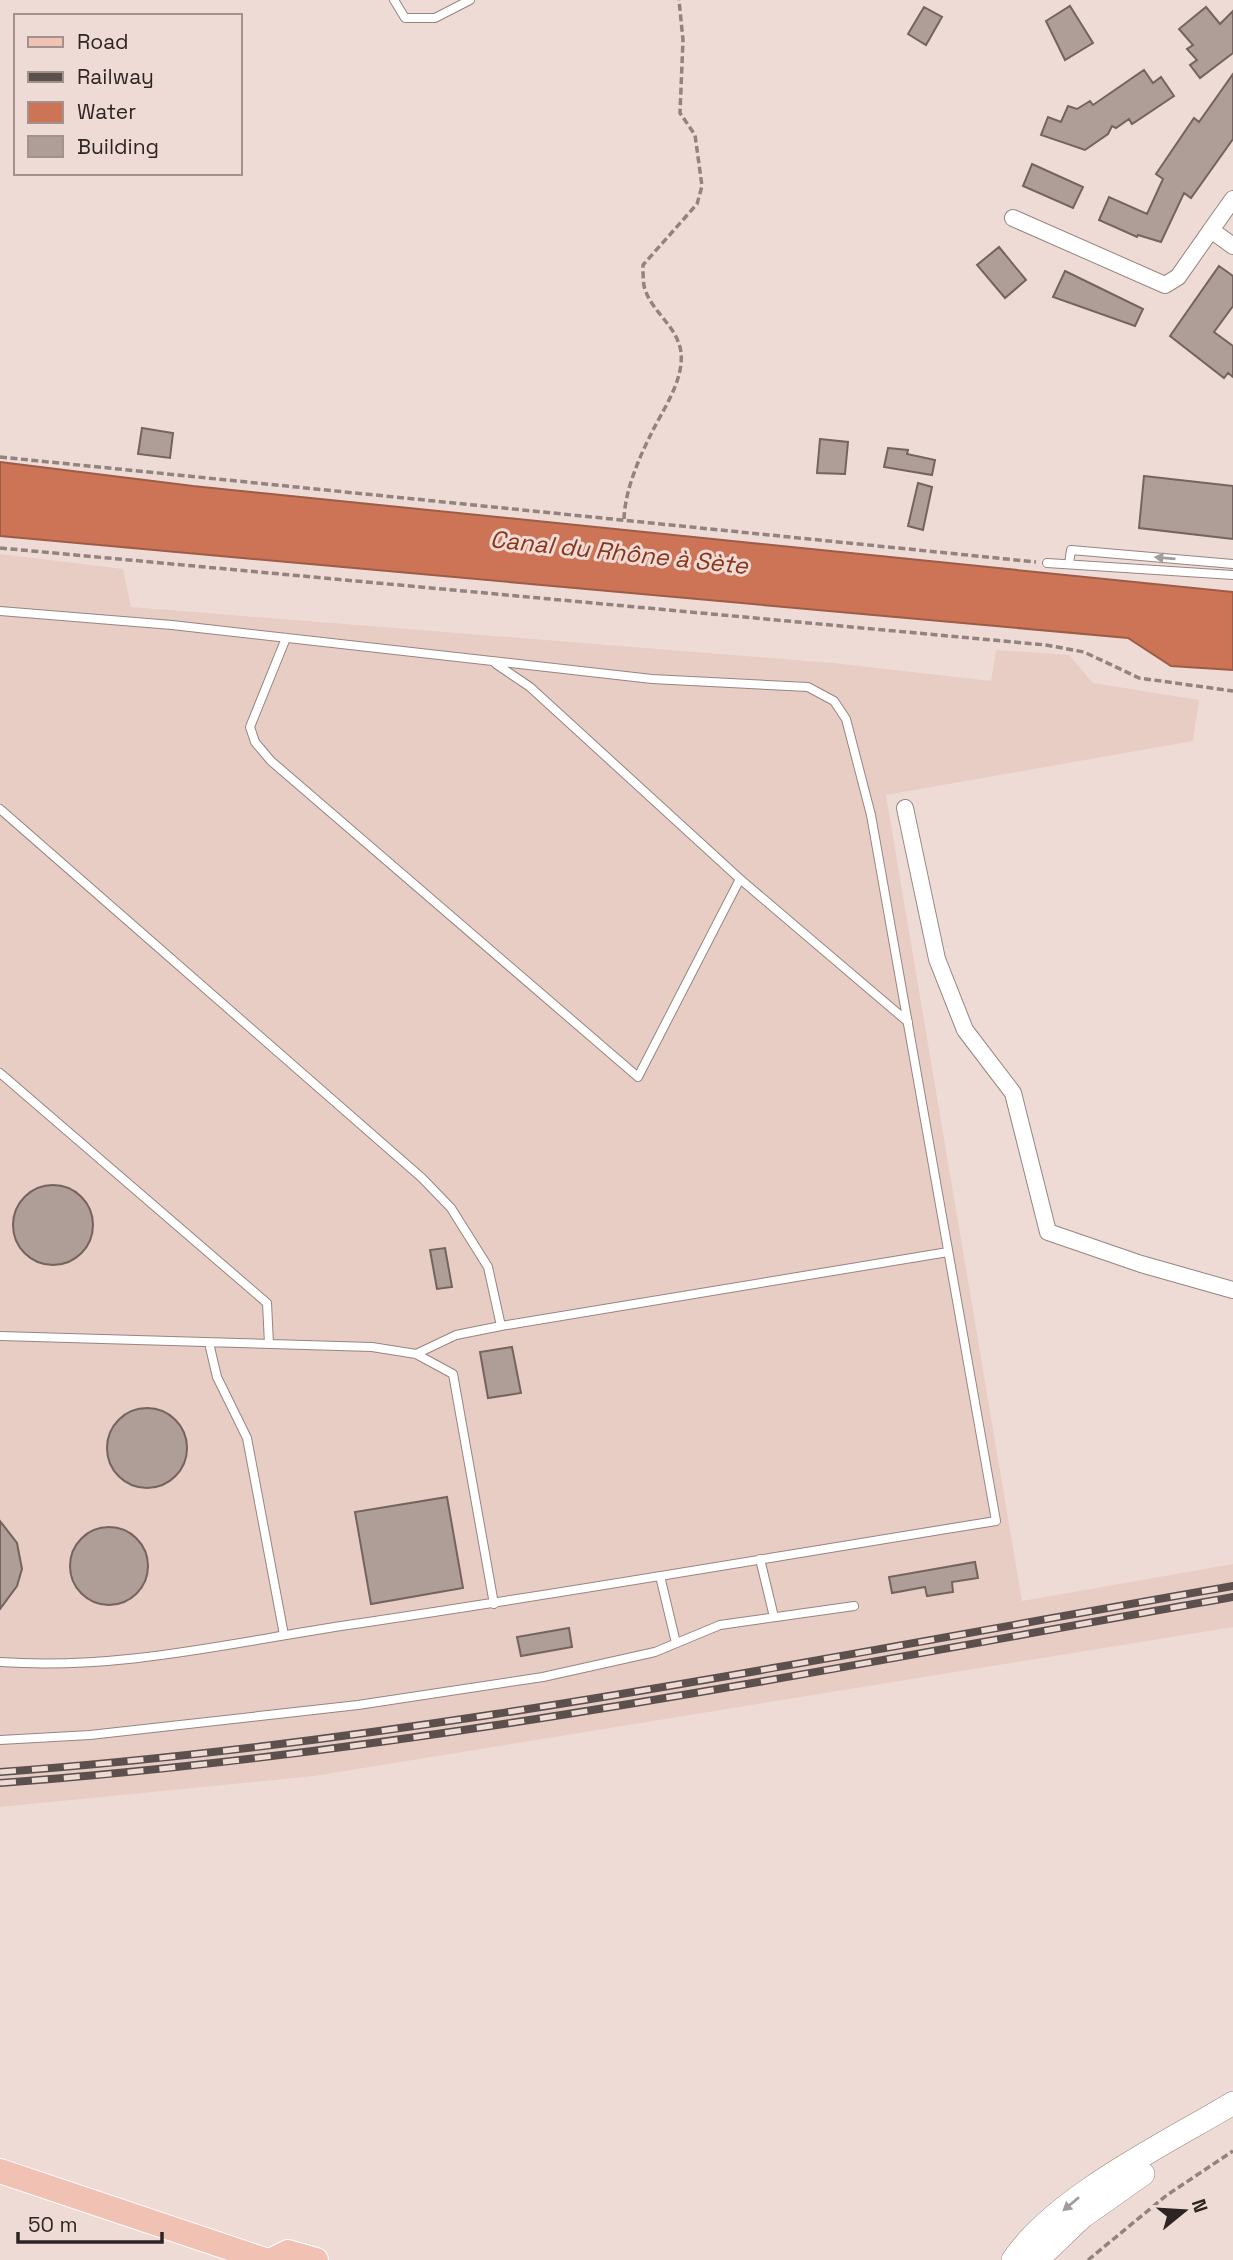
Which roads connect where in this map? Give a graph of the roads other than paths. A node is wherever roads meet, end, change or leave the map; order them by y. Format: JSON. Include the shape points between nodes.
{"nodes":[{"id":1,"x":394,"y":0,"type":"edge"},
{"id":2,"x":470,"y":0,"type":"edge"},
{"id":3,"x":1233,"y":199,"type":"edge"},
{"id":4,"x":1013,"y":218,"type":"dead end"},
{"id":5,"x":1211,"y":230,"type":"junction"},
{"id":6,"x":1233,"y":247,"type":"edge"},
{"id":7,"x":1047,"y":563,"type":"road end"},
{"id":8,"x":1069,"y":564,"type":"junction"},
{"id":9,"x":1233,"y":564,"type":"edge"},
{"id":10,"x":1233,"y":575,"type":"edge"},
{"id":11,"x":0,"y":611,"type":"edge"},
{"id":12,"x":286,"y":638,"type":"junction"},
{"id":13,"x":493,"y":662,"type":"junction"},
{"id":14,"x":905,"y":808,"type":"dead end"},
{"id":15,"x":0,"y":809,"type":"edge"},
{"id":16,"x":740,"y":879,"type":"junction"},
{"id":17,"x":908,"y":1022,"type":"junction"},
{"id":18,"x":0,"y":1073,"type":"edge"},
{"id":19,"x":948,"y":1252,"type":"junction"},
{"id":20,"x":1233,"y":1290,"type":"edge"},
{"id":21,"x":501,"y":1326,"type":"junction"},
{"id":22,"x":0,"y":1336,"type":"edge"},
{"id":23,"x":209,"y":1343,"type":"junction"},
{"id":24,"x":269,"y":1344,"type":"junction"},
{"id":25,"x":416,"y":1354,"type":"junction"},
{"id":26,"x":760,"y":1559,"type":"junction"},
{"id":27,"x":660,"y":1576,"type":"junction"},
{"id":28,"x":494,"y":1604,"type":"junction"},
{"id":29,"x":854,"y":1606,"type":"dead end"},
{"id":30,"x":774,"y":1617,"type":"junction"},
{"id":31,"x":284,"y":1635,"type":"junction"},
{"id":32,"x":676,"y":1643,"type":"junction"},
{"id":33,"x":0,"y":1662,"type":"edge"},
{"id":34,"x":0,"y":1740,"type":"edge"},
{"id":35,"x":1233,"y":2103,"type":"edge"},
{"id":36,"x":1233,"y":2120,"type":"edge"},
{"id":37,"x":0,"y":2171,"type":"edge"},
{"id":38,"x":223,"y":2252,"type":"edge"},
{"id":39,"x":265,"y":2260,"type":"edge"},
{"id":40,"x":272,"y":2260,"type":"edge"},
{"id":41,"x":316,"y":2260,"type":"edge"},
{"id":42,"x":1013,"y":2260,"type":"edge"},
{"id":43,"x":1037,"y":2260,"type":"edge"}],
"edges":[{"from":1,"to":2,"type":"lane","via":[[405,18],[435,18]]},
{"from":3,"to":5,"type":"street"},
{"from":4,"to":5,"type":"street","via":[[1165,285],[1178,277]]},
{"from":5,"to":6,"type":"street"},
{"from":7,"to":8,"type":"lane"},
{"from":9,"to":8,"type":"lane","one_way":true,"via":[[1071,550]]},
{"from":8,"to":10,"type":"lane"},
{"from":11,"to":12,"type":"lane"},
{"from":12,"to":13,"type":"lane"},
{"from":12,"to":16,"type":"lane","via":[[250,727],[255,742],[271,761],[638,1077]]},
{"from":13,"to":16,"type":"lane","via":[[530,687]]},
{"from":13,"to":17,"type":"lane","via":[[652,679],[808,687],[834,701],[846,719],[871,815]]},
{"from":14,"to":20,"type":"street","via":[[937,959],[965,1030],[1013,1093],[1048,1232]]},
{"from":15,"to":21,"type":"lane","via":[[429,1185],[451,1208],[488,1267]]},
{"from":16,"to":17,"type":"lane"},
{"from":17,"to":19,"type":"lane"},
{"from":18,"to":24,"type":"lane","via":[[267,1303]]},
{"from":19,"to":21,"type":"lane"},
{"from":19,"to":26,"type":"lane","via":[[996,1521]]},
{"from":21,"to":25,"type":"lane","via":[[456,1335]]},
{"from":22,"to":23,"type":"lane"},
{"from":23,"to":24,"type":"lane"},
{"from":23,"to":31,"type":"lane","via":[[217,1377],[247,1438]]},
{"from":24,"to":25,"type":"lane","via":[[372,1347]]},
{"from":25,"to":28,"type":"lane","via":[[453,1374]]},
{"from":26,"to":27,"type":"lane"},
{"from":26,"to":30,"type":"lane"},
{"from":27,"to":28,"type":"lane"},
{"from":27,"to":32,"type":"lane"},
{"from":28,"to":31,"type":"lane"},
{"from":29,"to":30,"type":"lane"},
{"from":30,"to":32,"type":"lane","via":[[720,1625]]},
{"from":31,"to":33,"type":"lane","via":[[165,1657],[57,1666]]},
{"from":32,"to":34,"type":"lane","via":[[543,1677],[358,1705],[90,1735]]},
{"from":35,"to":42,"type":"main road","one_way":true,"via":[[1077,2198]]},
{"from":36,"to":43,"type":"main road","via":[[1082,2217]]},
{"from":37,"to":38,"type":"main road"},
{"from":38,"to":39,"type":"main road"},
{"from":40,"to":41,"type":"main road","via":[[288,2252]]}]}
